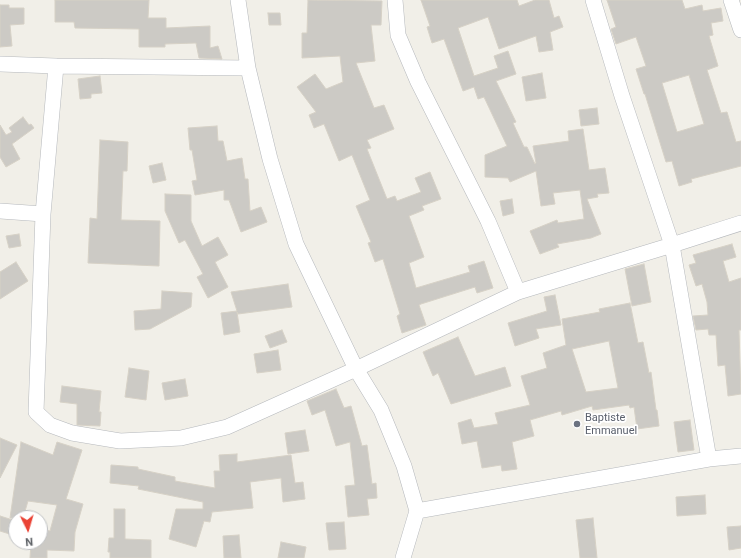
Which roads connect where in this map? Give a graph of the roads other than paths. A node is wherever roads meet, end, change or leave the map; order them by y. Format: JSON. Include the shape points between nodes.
{"nodes":[{"id":1,"x":238,"y":0,"type":"edge"},
{"id":2,"x":394,"y":0,"type":"edge"},
{"id":3,"x":593,"y":0,"type":"edge"},
{"id":4,"x":731,"y":0,"type":"edge"},
{"id":5,"x":741,"y":30,"type":"edge"},
{"id":6,"x":0,"y":64,"type":"edge"},
{"id":7,"x":56,"y":66,"type":"junction"},
{"id":8,"x":248,"y":68,"type":"junction"},
{"id":9,"x":0,"y":211,"type":"edge"},
{"id":10,"x":43,"y":214,"type":"junction"},
{"id":11,"x":741,"y":223,"type":"edge"},
{"id":12,"x":672,"y":246,"type":"junction"},
{"id":13,"x":518,"y":292,"type":"junction"},
{"id":14,"x":356,"y":369,"type":"junction"},
{"id":15,"x":741,"y":456,"type":"edge"},
{"id":16,"x":710,"y":459,"type":"junction"},
{"id":17,"x":417,"y":511,"type":"junction"},
{"id":18,"x":404,"y":558,"type":"edge"}],
"edges":[{"from":1,"to":8,"type":"street"},
{"from":2,"to":13,"type":"street","via":[[398,35],[418,82],[488,221]]},
{"from":3,"to":12,"type":"street"},
{"from":4,"to":5,"type":"street"},
{"from":6,"to":7,"type":"street"},
{"from":7,"to":8,"type":"street"},
{"from":7,"to":10,"type":"street"},
{"from":8,"to":14,"type":"street","via":[[270,159],[296,244]]},
{"from":9,"to":10,"type":"street"},
{"from":10,"to":14,"type":"street","via":[[36,412],[50,425],[72,433],[120,441],[181,438],[227,427]]},
{"from":11,"to":12,"type":"street"},
{"from":12,"to":13,"type":"street"},
{"from":12,"to":16,"type":"street"},
{"from":13,"to":14,"type":"street"},
{"from":14,"to":17,"type":"street","via":[[381,410],[404,466]]},
{"from":15,"to":16,"type":"street"},
{"from":16,"to":17,"type":"street"},
{"from":17,"to":18,"type":"street"}]}
